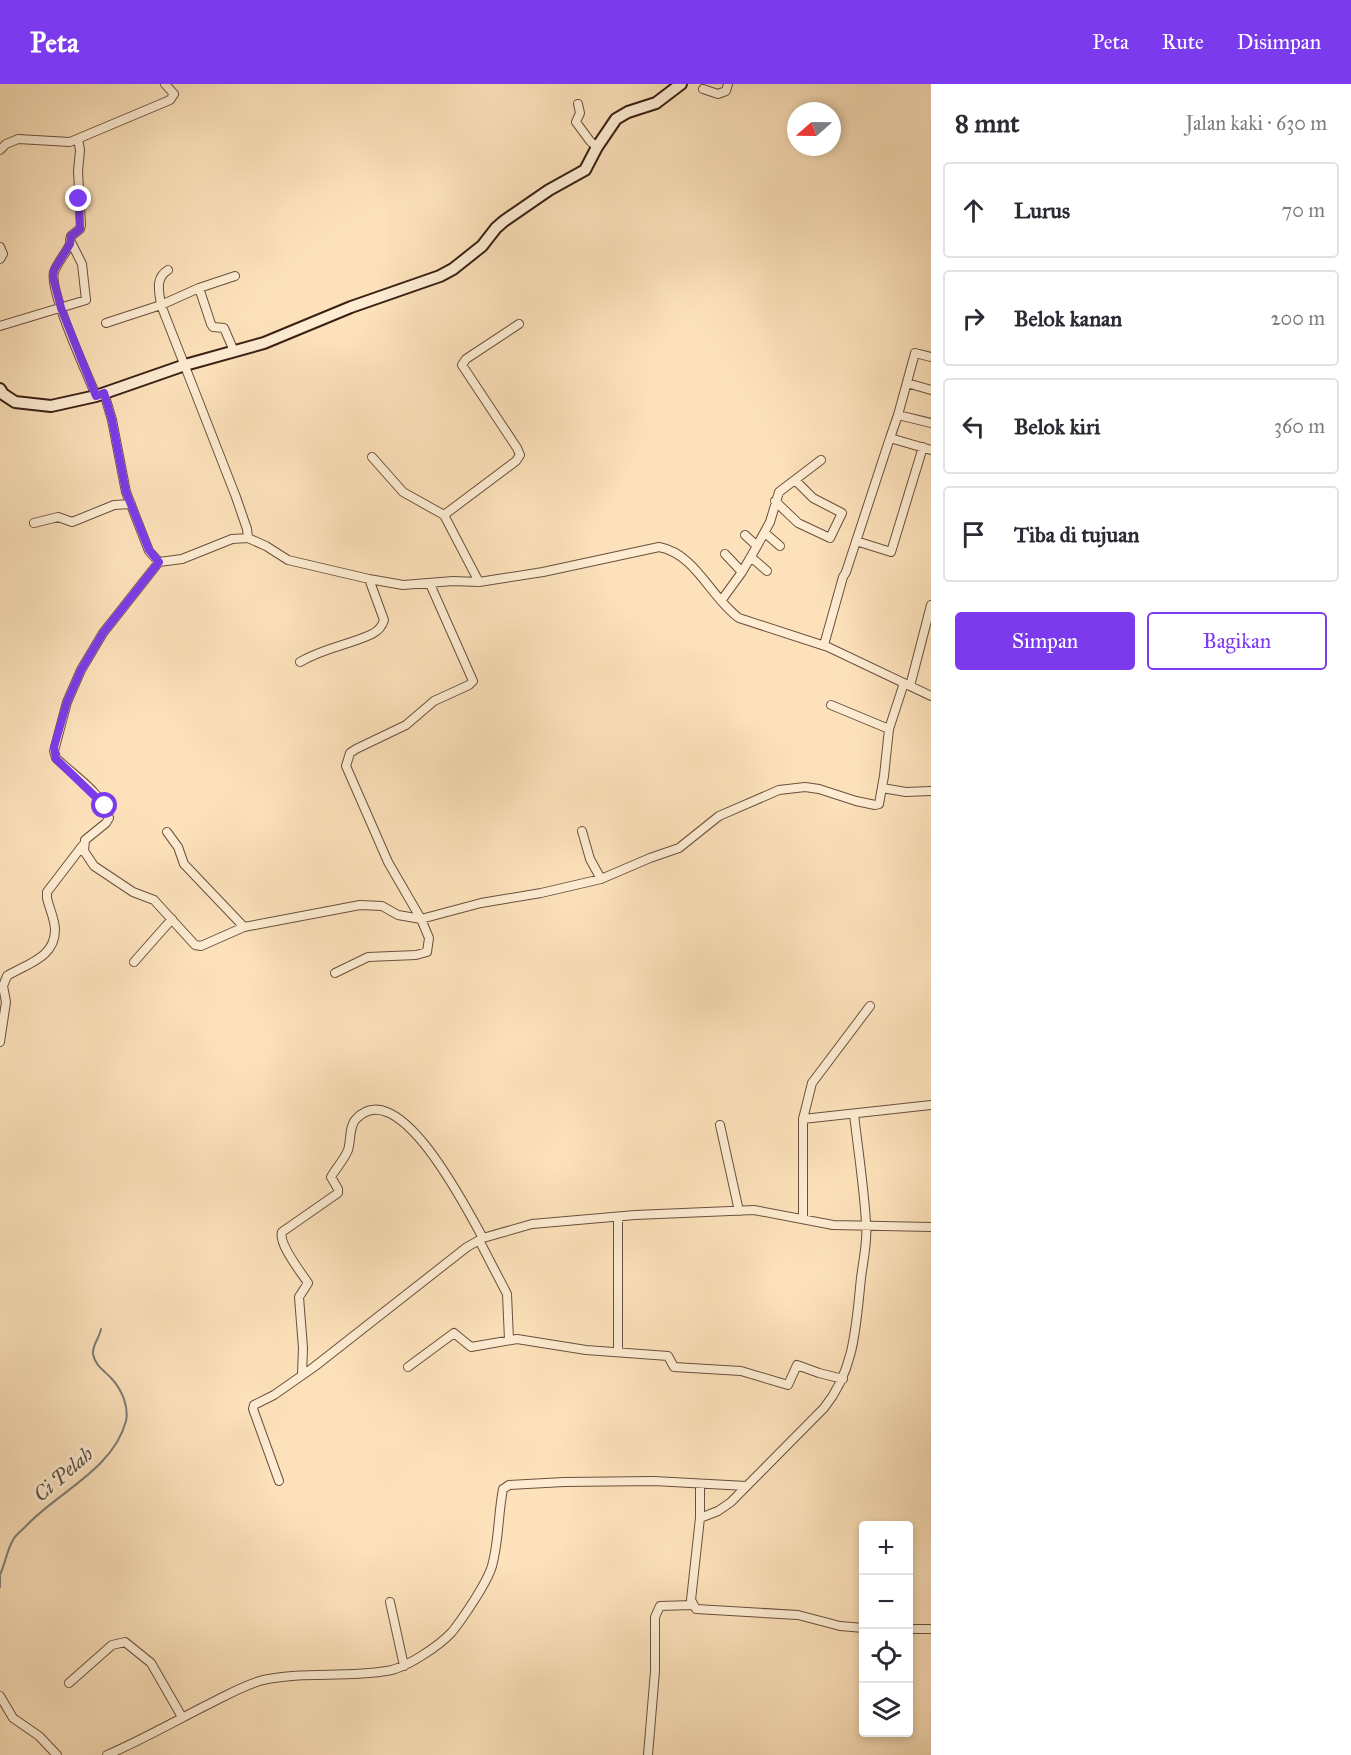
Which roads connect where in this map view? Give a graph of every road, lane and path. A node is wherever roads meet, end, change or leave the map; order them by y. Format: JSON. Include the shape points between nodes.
{"nodes":[{"id":1,"x":165,"y":84,"type":"edge"},
{"id":2,"x":681,"y":84,"type":"edge"},
{"id":3,"x":728,"y":84,"type":"edge"},
{"id":4,"x":703,"y":89,"type":"dead end"},
{"id":5,"x":578,"y":104,"type":"dead end"},
{"id":6,"x":78,"y":139,"type":"junction"},
{"id":7,"x":2,"y":144,"type":"edge"},
{"id":8,"x":597,"y":147,"type":"junction"},
{"id":9,"x":70,"y":244,"type":"junction"},
{"id":10,"x":0,"y":247,"type":"edge"},
{"id":11,"x":0,"y":259,"type":"edge"},
{"id":12,"x":168,"y":270,"type":"dead end"},
{"id":13,"x":235,"y":276,"type":"dead end"},
{"id":14,"x":199,"y":288,"type":"junction"},
{"id":15,"x":161,"y":305,"type":"junction"},
{"id":16,"x":61,"y":308,"type":"junction"},
{"id":17,"x":106,"y":323,"type":"dead end"},
{"id":18,"x":519,"y":324,"type":"dead end"},
{"id":19,"x":0,"y":326,"type":"edge"},
{"id":20,"x":234,"y":351,"type":"junction"},
{"id":21,"x":931,"y":357,"type":"edge"},
{"id":22,"x":185,"y":365,"type":"junction"},
{"id":23,"x":907,"y":383,"type":"junction"},
{"id":24,"x":0,"y":389,"type":"edge"},
{"id":25,"x":931,"y":390,"type":"edge"},
{"id":26,"x":100,"y":394,"type":"junction"},
{"id":27,"x":898,"y":415,"type":"junction"},
{"id":28,"x":931,"y":423,"type":"edge"},
{"id":29,"x":890,"y":438,"type":"junction"},
{"id":30,"x":927,"y":448,"type":"edge"},
{"id":31,"x":372,"y":457,"type":"dead end"},
{"id":32,"x":821,"y":460,"type":"dead end"},
{"id":33,"x":795,"y":480,"type":"junction"},
{"id":34,"x":775,"y":501,"type":"junction"},
{"id":35,"x":131,"y":504,"type":"junction"},
{"id":36,"x":444,"y":515,"type":"junction"},
{"id":37,"x":34,"y":524,"type":"dead end"},
{"id":38,"x":765,"y":533,"type":"junction"},
{"id":39,"x":745,"y":535,"type":"dead end"},
{"id":40,"x":248,"y":538,"type":"junction"},
{"id":41,"x":856,"y":541,"type":"junction"},
{"id":42,"x":757,"y":546,"type":"junction"},
{"id":43,"x":780,"y":546,"type":"dead end"},
{"id":44,"x":725,"y":554,"type":"dead end"},
{"id":45,"x":752,"y":558,"type":"junction"},
{"id":46,"x":159,"y":562,"type":"junction"},
{"id":47,"x":767,"y":571,"type":"dead end"},
{"id":48,"x":742,"y":572,"type":"junction"},
{"id":49,"x":369,"y":579,"type":"junction"},
{"id":50,"x":479,"y":582,"type":"junction"},
{"id":51,"x":430,"y":584,"type":"junction"},
{"id":52,"x":721,"y":601,"type":"junction"},
{"id":53,"x":931,"y":605,"type":"edge"},
{"id":54,"x":826,"y":646,"type":"junction"},
{"id":55,"x":300,"y":662,"type":"dead end"},
{"id":56,"x":907,"y":684,"type":"junction"},
{"id":57,"x":931,"y":696,"type":"edge"},
{"id":58,"x":831,"y":705,"type":"dead end"},
{"id":59,"x":889,"y":729,"type":"junction"},
{"id":60,"x":882,"y":788,"type":"junction"},
{"id":61,"x":930,"y":791,"type":"edge"},
{"id":62,"x":582,"y":831,"type":"dead end"},
{"id":63,"x":167,"y":832,"type":"dead end"},
{"id":64,"x":83,"y":845,"type":"junction"},
{"id":65,"x":600,"y":879,"type":"junction"},
{"id":66,"x":172,"y":919,"type":"junction"},
{"id":67,"x":421,"y":919,"type":"junction"},
{"id":68,"x":244,"y":927,"type":"junction"},
{"id":69,"x":134,"y":962,"type":"dead end"},
{"id":70,"x":335,"y":973,"type":"dead end"},
{"id":71,"x":870,"y":1006,"type":"dead end"},
{"id":72,"x":0,"y":1042,"type":"edge"},
{"id":73,"x":931,"y":1105,"type":"edge"},
{"id":74,"x":854,"y":1114,"type":"junction"},
{"id":75,"x":803,"y":1119,"type":"junction"},
{"id":76,"x":720,"y":1125,"type":"dead end"},
{"id":77,"x":739,"y":1211,"type":"junction"},
{"id":78,"x":618,"y":1217,"type":"junction"},
{"id":79,"x":803,"y":1219,"type":"junction"},
{"id":80,"x":867,"y":1226,"type":"junction"},
{"id":81,"x":931,"y":1227,"type":"edge"},
{"id":82,"x":481,"y":1239,"type":"junction"},
{"id":83,"x":509,"y":1340,"type":"junction"},
{"id":84,"x":618,"y":1352,"type":"junction"},
{"id":85,"x":408,"y":1367,"type":"dead end"},
{"id":86,"x":302,"y":1374,"type":"junction"},
{"id":87,"x":843,"y":1379,"type":"junction"},
{"id":88,"x":279,"y":1481,"type":"dead end"},
{"id":89,"x":700,"y":1484,"type":"junction"},
{"id":90,"x":746,"y":1486,"type":"junction"},
{"id":91,"x":700,"y":1518,"type":"junction"},
{"id":92,"x":390,"y":1602,"type":"dead end"},
{"id":93,"x":692,"y":1605,"type":"junction"},
{"id":94,"x":859,"y":1628,"type":"edge"},
{"id":95,"x":913,"y":1629,"type":"edge"},
{"id":96,"x":931,"y":1629,"type":"edge"},
{"id":97,"x":404,"y":1666,"type":"junction"},
{"id":98,"x":69,"y":1683,"type":"dead end"},
{"id":99,"x":0,"y":1696,"type":"edge"},
{"id":100,"x":182,"y":1717,"type":"junction"},
{"id":101,"x":57,"y":1755,"type":"edge"},
{"id":102,"x":107,"y":1755,"type":"edge"},
{"id":103,"x":648,"y":1755,"type":"edge"}],
"edges":[{"from":1,"to":6,"type":"street","via":[[174,94],[170,100]]},
{"from":2,"to":8,"type":"street","via":[[656,103],[620,116]]},
{"from":3,"to":4,"type":"street","via":[[726,91],[718,94]]},
{"from":5,"to":8,"type":"street","via":[[576,122]]},
{"from":6,"to":7,"type":"street","via":[[61,142],[24,138]]},
{"from":6,"to":9,"type":"street","via":[[81,225],[71,236]]},
{"from":8,"to":20,"type":"street","via":[[585,170],[504,221],[482,246],[453,269],[264,343]]},
{"from":9,"to":16,"type":"street","via":[[53,277]]},
{"from":9,"to":16,"type":"street","via":[[82,264],[86,300]]},
{"from":10,"to":11,"type":"street"},
{"from":12,"to":15,"type":"street","via":[[159,279]]},
{"from":13,"to":14,"type":"street"},
{"from":14,"to":15,"type":"street"},
{"from":14,"to":20,"type":"street","via":[[211,324],[224,328]]},
{"from":15,"to":17,"type":"street"},
{"from":15,"to":22,"type":"street"},
{"from":16,"to":19,"type":"street"},
{"from":16,"to":26,"type":"street"},
{"from":18,"to":36,"type":"street","via":[[462,364],[517,448],[519,458]]},
{"from":20,"to":22,"type":"street"},
{"from":21,"to":23,"type":"street","via":[[915,353]]},
{"from":22,"to":26,"type":"street"},
{"from":22,"to":40,"type":"street"},
{"from":23,"to":25,"type":"street"},
{"from":23,"to":27,"type":"street"},
{"from":24,"to":26,"type":"street","via":[[15,402],[51,405]]},
{"from":26,"to":35,"type":"street","via":[[112,420],[123,485]]},
{"from":27,"to":28,"type":"street"},
{"from":27,"to":29,"type":"street"},
{"from":29,"to":30,"type":"street"},
{"from":29,"to":41,"type":"street"},
{"from":30,"to":41,"type":"street","via":[[891,552]]},
{"from":31,"to":36,"type":"street","via":[[403,492]]},
{"from":32,"to":33,"type":"street"},
{"from":33,"to":34,"type":"street","via":[[779,492]]},
{"from":33,"to":34,"type":"street","via":[[813,498],[842,513],[830,538],[798,523]]},
{"from":34,"to":38,"type":"street"},
{"from":35,"to":37,"type":"street","via":[[114,505],[72,522],[58,517]]},
{"from":35,"to":46,"type":"street","via":[[149,550]]},
{"from":36,"to":50,"type":"street"},
{"from":38,"to":42,"type":"street"},
{"from":38,"to":43,"type":"street"},
{"from":39,"to":42,"type":"street"},
{"from":40,"to":46,"type":"street","via":[[232,539],[182,559]]},
{"from":40,"to":49,"type":"street","via":[[288,560]]},
{"from":41,"to":54,"type":"street"},
{"from":42,"to":45,"type":"street"},
{"from":44,"to":48,"type":"street"},
{"from":45,"to":47,"type":"street"},
{"from":45,"to":48,"type":"street"},
{"from":46,"to":64,"type":"street","via":[[103,633],[81,670],[54,747],[56,759],[102,801],[109,818]]},
{"from":48,"to":52,"type":"street"},
{"from":49,"to":51,"type":"street","via":[[397,585]]},
{"from":49,"to":55,"type":"street","via":[[383,624],[371,634],[312,654]]},
{"from":50,"to":51,"type":"street"},
{"from":50,"to":52,"type":"street","via":[[659,547],[676,552]]},
{"from":51,"to":67,"type":"street","via":[[473,681],[434,701],[406,725],[356,748],[346,766],[388,862]]},
{"from":52,"to":54,"type":"street","via":[[750,622]]},
{"from":53,"to":56,"type":"street"},
{"from":54,"to":56,"type":"street"},
{"from":56,"to":57,"type":"street"},
{"from":56,"to":59,"type":"street"},
{"from":58,"to":59,"type":"street"},
{"from":59,"to":60,"type":"street"},
{"from":60,"to":61,"type":"street"},
{"from":60,"to":65,"type":"street","via":[[881,800],[875,805],[805,787],[770,793],[719,816],[679,848]]},
{"from":62,"to":65,"type":"street"},
{"from":63,"to":68,"type":"street","via":[[184,864]]},
{"from":64,"to":66,"type":"street","via":[[86,858],[94,866],[133,892],[154,900]]},
{"from":64,"to":72,"type":"street","via":[[47,892],[55,930],[48,951],[4,981],[6,1002]]},
{"from":65,"to":67,"type":"street"},
{"from":66,"to":68,"type":"street","via":[[195,945],[201,946]]},
{"from":66,"to":69,"type":"street"},
{"from":67,"to":68,"type":"street","via":[[369,905]]},
{"from":67,"to":70,"type":"street","via":[[429,938],[427,952],[368,957]]},
{"from":71,"to":75,"type":"street","via":[[812,1083]]},
{"from":73,"to":74,"type":"street"},
{"from":74,"to":75,"type":"street"},
{"from":74,"to":80,"type":"street"},
{"from":75,"to":79,"type":"street"},
{"from":76,"to":77,"type":"street"},
{"from":77,"to":78,"type":"street"},
{"from":77,"to":79,"type":"street","via":[[760,1210]]},
{"from":78,"to":82,"type":"street","via":[[532,1224]]},
{"from":78,"to":84,"type":"street"},
{"from":79,"to":80,"type":"street"},
{"from":80,"to":81,"type":"street"},
{"from":80,"to":87,"type":"street","via":[[859,1311]]},
{"from":82,"to":83,"type":"street","via":[[507,1294]]},
{"from":82,"to":86,"type":"street"},
{"from":82,"to":86,"type":"street","via":[[449,1179],[414,1130],[380,1109],[357,1117],[348,1151],[331,1178],[338,1193],[281,1235],[282,1243],[308,1283],[299,1297]]},
{"from":83,"to":84,"type":"street"},
{"from":83,"to":85,"type":"street","via":[[471,1347],[454,1333]]},
{"from":84,"to":87,"type":"street","via":[[668,1356],[674,1367],[741,1371],[788,1385],[798,1365]]},
{"from":86,"to":88,"type":"street","via":[[253,1407]]},
{"from":87,"to":90,"type":"street","via":[[824,1408]]},
{"from":89,"to":90,"type":"street"},
{"from":89,"to":91,"type":"street"},
{"from":89,"to":97,"type":"street","via":[[654,1481],[507,1486],[501,1498],[495,1551],[486,1580],[452,1632]]},
{"from":90,"to":91,"type":"street","via":[[725,1507]]},
{"from":91,"to":93,"type":"street"},
{"from":92,"to":97,"type":"street"},
{"from":93,"to":94,"type":"street","via":[[696,1609],[798,1616]]},
{"from":93,"to":103,"type":"street","via":[[660,1606],[655,1617]]},
{"from":95,"to":96,"type":"street"},
{"from":97,"to":100,"type":"street","via":[[388,1671],[262,1681]]},
{"from":98,"to":100,"type":"street","via":[[112,1644],[125,1642],[151,1663]]},
{"from":99,"to":101,"type":"street","via":[[13,1718]]},
{"from":100,"to":102,"type":"street"}]}
